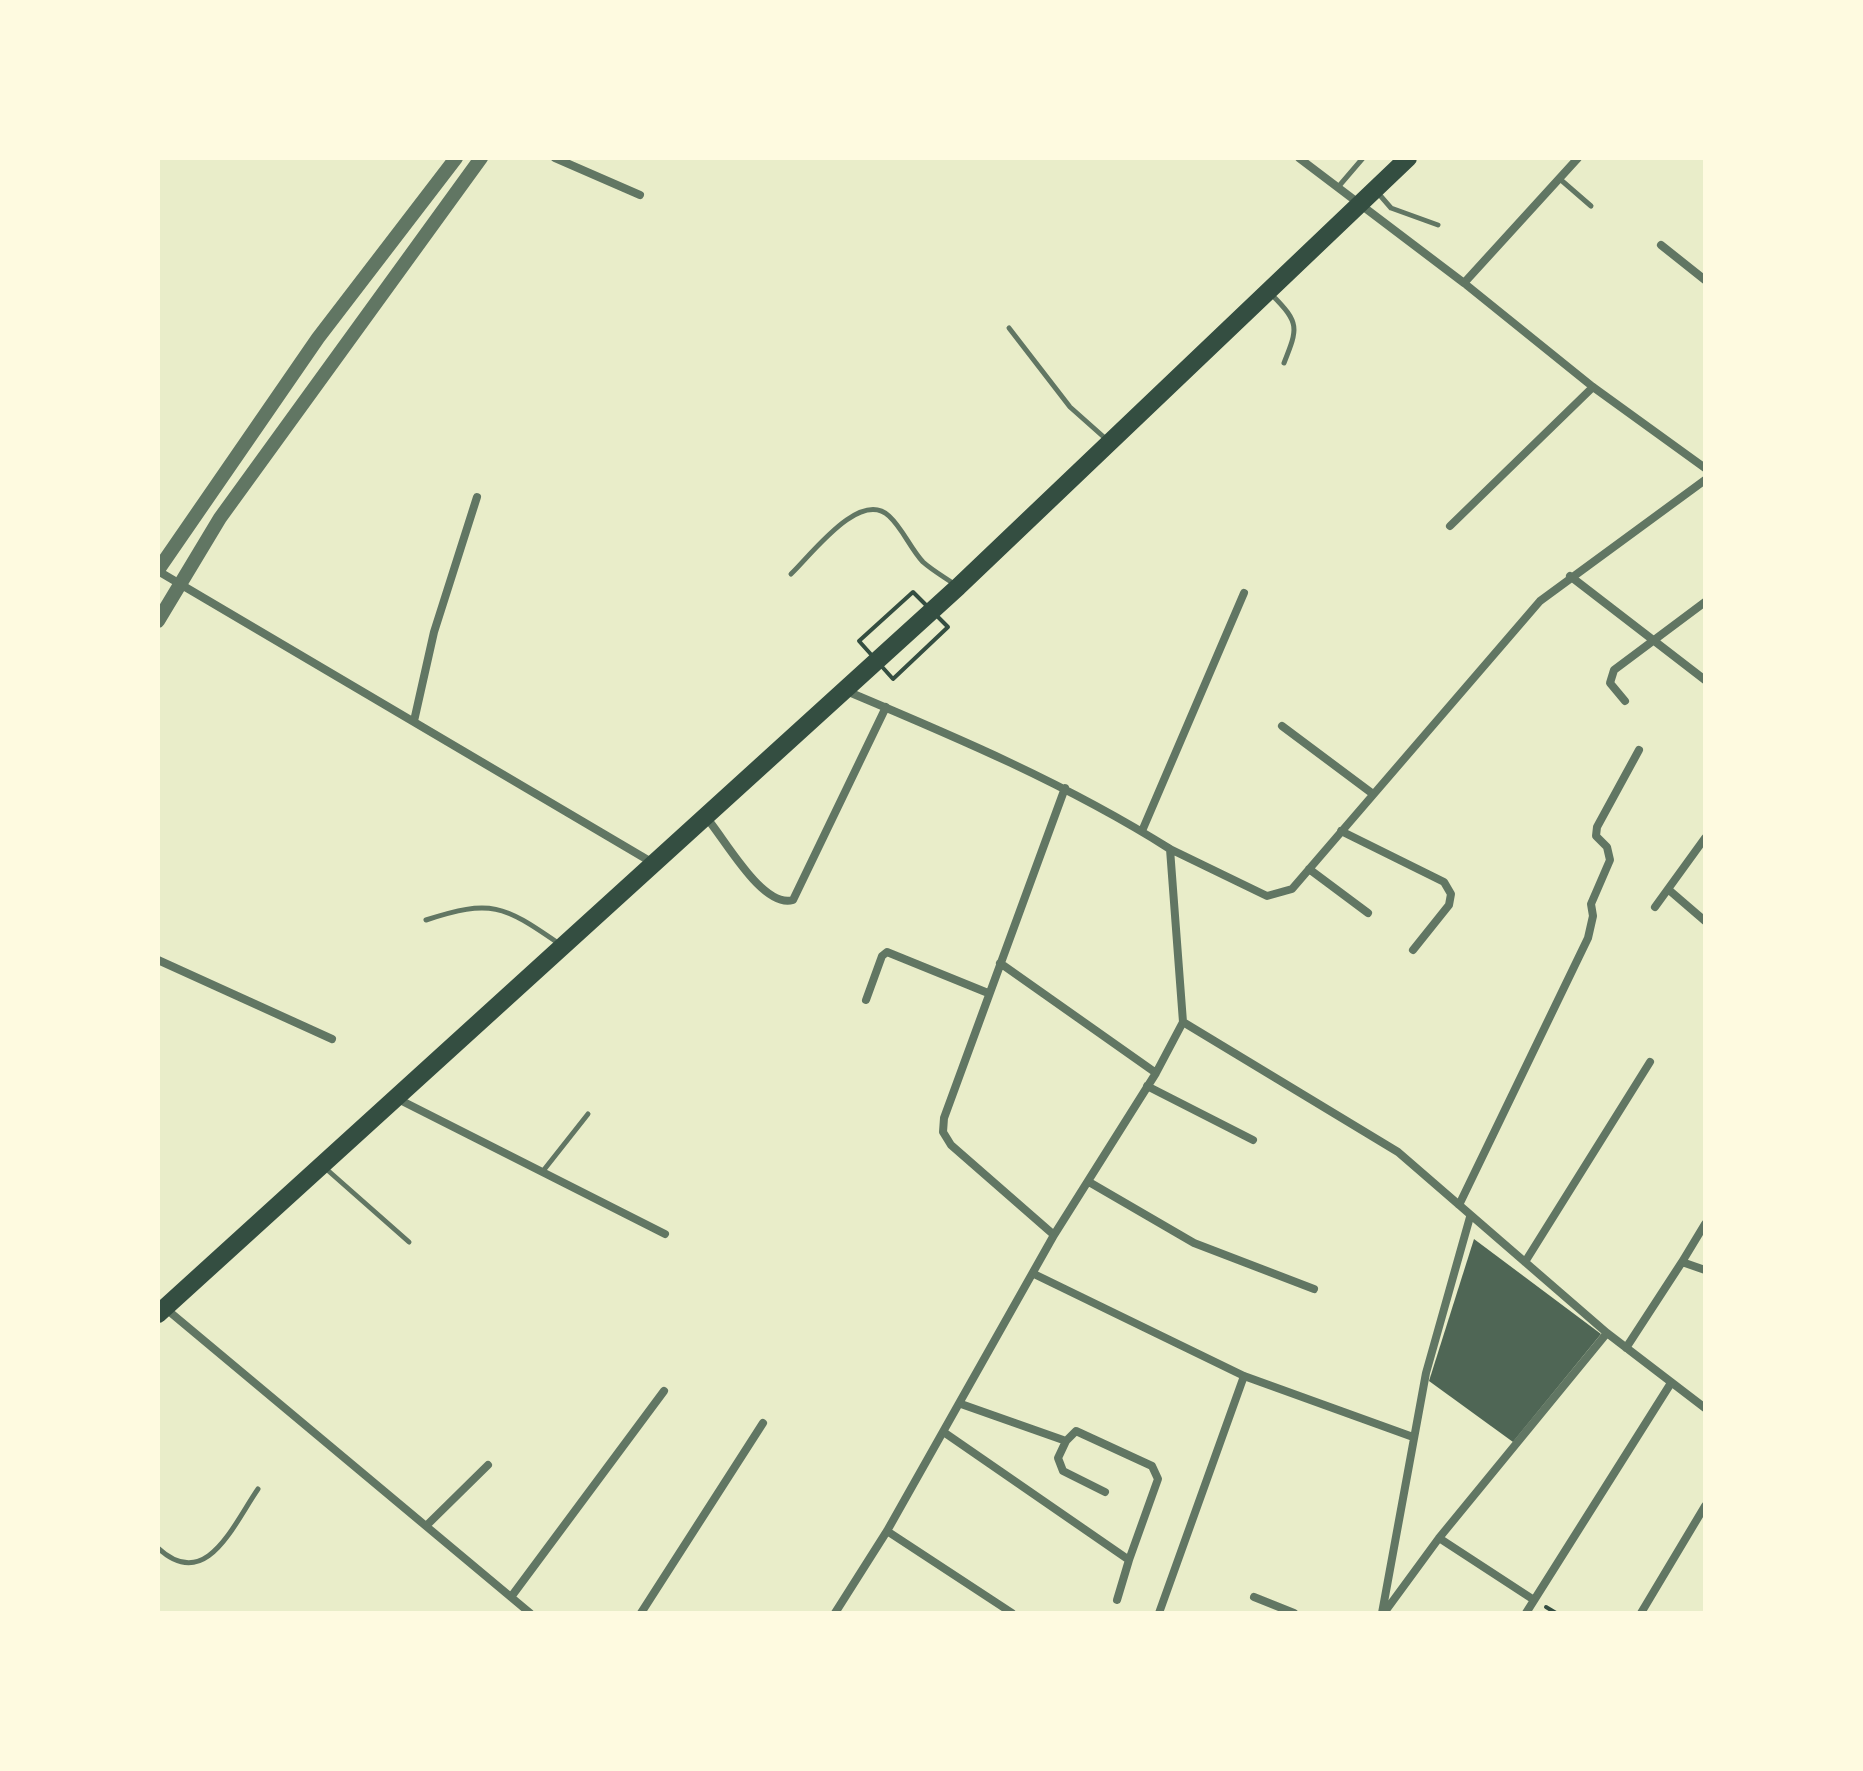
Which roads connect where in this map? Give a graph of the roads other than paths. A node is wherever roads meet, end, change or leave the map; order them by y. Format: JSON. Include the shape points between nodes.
{"nodes":[{"id":1,"x":456,"y":158,"type":"edge"},
{"id":2,"x":481,"y":158,"type":"edge"},
{"id":3,"x":555,"y":158,"type":"edge"},
{"id":4,"x":1299,"y":158,"type":"edge"},
{"id":5,"x":1363,"y":158,"type":"edge"},
{"id":6,"x":1408,"y":158,"type":"edge"},
{"id":7,"x":1578,"y":158,"type":"edge"},
{"id":8,"x":1561,"y":180,"type":"junction"},
{"id":9,"x":1339,"y":186,"type":"junction"},
{"id":10,"x":1375,"y":190,"type":"junction"},
{"id":11,"x":640,"y":195,"type":"dead end"},
{"id":12,"x":1361,"y":203,"type":"junction"},
{"id":13,"x":1591,"y":206,"type":"dead end"},
{"id":14,"x":1438,"y":225,"type":"dead end"},
{"id":15,"x":1661,"y":245,"type":"dead end"},
{"id":16,"x":1705,"y":280,"type":"edge"},
{"id":17,"x":1464,"y":283,"type":"junction"},
{"id":18,"x":1268,"y":292,"type":"junction"},
{"id":19,"x":1009,"y":328,"type":"dead end"},
{"id":20,"x":1284,"y":363,"type":"dead end"},
{"id":21,"x":1593,"y":387,"type":"junction"},
{"id":22,"x":1110,"y":442,"type":"junction"},
{"id":23,"x":1705,"y":468,"type":"edge"},
{"id":24,"x":1705,"y":480,"type":"edge"},
{"id":25,"x":477,"y":497,"type":"dead end"},
{"id":26,"x":1450,"y":526,"type":"dead end"},
{"id":27,"x":158,"y":571,"type":"edge"},
{"id":28,"x":791,"y":574,"type":"dead end"},
{"id":29,"x":1570,"y":576,"type":"junction"},
{"id":30,"x":183,"y":584,"type":"junction"},
{"id":31,"x":958,"y":587,"type":"junction"},
{"id":32,"x":1244,"y":593,"type":"dead end"},
{"id":33,"x":1705,"y":602,"type":"edge"},
{"id":34,"x":158,"y":621,"type":"edge"},
{"id":35,"x":1653,"y":642,"type":"junction"},
{"id":36,"x":1705,"y":680,"type":"edge"},
{"id":37,"x":844,"y":690,"type":"junction"},
{"id":38,"x":1625,"y":701,"type":"dead end"},
{"id":39,"x":886,"y":707,"type":"junction"},
{"id":40,"x":414,"y":721,"type":"junction"},
{"id":41,"x":1282,"y":726,"type":"dead end"},
{"id":42,"x":1639,"y":750,"type":"dead end"},
{"id":43,"x":1065,"y":788,"type":"junction"},
{"id":44,"x":1373,"y":794,"type":"junction"},
{"id":45,"x":705,"y":816,"type":"junction"},
{"id":46,"x":1142,"y":831,"type":"junction"},
{"id":47,"x":1341,"y":831,"type":"junction"},
{"id":48,"x":1705,"y":838,"type":"edge"},
{"id":49,"x":1170,"y":849,"type":"junction"},
{"id":50,"x":653,"y":863,"type":"junction"},
{"id":51,"x":1309,"y":869,"type":"junction"},
{"id":52,"x":1669,"y":890,"type":"junction"},
{"id":53,"x":1655,"y":907,"type":"dead end"},
{"id":54,"x":1368,"y":913,"type":"dead end"},
{"id":55,"x":426,"y":920,"type":"dead end"},
{"id":56,"x":1705,"y":921,"type":"edge"},
{"id":57,"x":562,"y":946,"type":"junction"},
{"id":58,"x":1413,"y":950,"type":"dead end"},
{"id":59,"x":158,"y":960,"type":"edge"},
{"id":60,"x":1000,"y":963,"type":"junction"},
{"id":61,"x":988,"y":993,"type":"junction"},
{"id":62,"x":866,"y":1000,"type":"dead end"},
{"id":63,"x":1183,"y":1022,"type":"junction"},
{"id":64,"x":332,"y":1039,"type":"dead end"},
{"id":65,"x":1650,"y":1062,"type":"dead end"},
{"id":66,"x":1156,"y":1073,"type":"junction"},
{"id":67,"x":1147,"y":1086,"type":"junction"},
{"id":68,"x":395,"y":1098,"type":"junction"},
{"id":69,"x":588,"y":1114,"type":"dead end"},
{"id":70,"x":1253,"y":1140,"type":"dead end"},
{"id":71,"x":323,"y":1167,"type":"junction"},
{"id":72,"x":543,"y":1171,"type":"junction"},
{"id":73,"x":1089,"y":1182,"type":"junction"},
{"id":74,"x":1459,"y":1205,"type":"junction"},
{"id":75,"x":1470,"y":1217,"type":"junction"},
{"id":76,"x":1705,"y":1224,"type":"edge"},
{"id":77,"x":665,"y":1234,"type":"dead end"},
{"id":78,"x":1054,"y":1235,"type":"junction"},
{"id":79,"x":409,"y":1242,"type":"dead end"},
{"id":80,"x":1525,"y":1262,"type":"junction"},
{"id":81,"x":1682,"y":1262,"type":"junction"},
{"id":82,"x":1705,"y":1270,"type":"edge"},
{"id":83,"x":1034,"y":1274,"type":"junction"},
{"id":84,"x":1314,"y":1289,"type":"dead end"},
{"id":85,"x":161,"y":1310,"type":"edge"},
{"id":86,"x":1607,"y":1333,"type":"junction"},
{"id":87,"x":1626,"y":1348,"type":"junction"},
{"id":88,"x":1244,"y":1376,"type":"junction"},
{"id":89,"x":1671,"y":1383,"type":"junction"},
{"id":90,"x":664,"y":1391,"type":"dead end"},
{"id":91,"x":961,"y":1404,"type":"junction"},
{"id":92,"x":1705,"y":1408,"type":"edge"},
{"id":93,"x":763,"y":1423,"type":"dead end"},
{"id":94,"x":945,"y":1433,"type":"junction"},
{"id":95,"x":1413,"y":1437,"type":"junction"},
{"id":96,"x":1066,"y":1441,"type":"junction"},
{"id":97,"x":488,"y":1465,"type":"dead end"},
{"id":98,"x":258,"y":1489,"type":"dead end"},
{"id":99,"x":1105,"y":1492,"type":"dead end"},
{"id":100,"x":1705,"y":1506,"type":"edge"},
{"id":101,"x":426,"y":1526,"type":"junction"},
{"id":102,"x":887,"y":1531,"type":"junction"},
{"id":103,"x":1439,"y":1538,"type":"junction"},
{"id":104,"x":158,"y":1548,"type":"edge"},
{"id":105,"x":1129,"y":1560,"type":"junction"},
{"id":106,"x":511,"y":1597,"type":"junction"},
{"id":107,"x":1254,"y":1597,"type":"dead end"},
{"id":108,"x":1117,"y":1600,"type":"dead end"},
{"id":109,"x":1534,"y":1600,"type":"junction"},
{"id":110,"x":528,"y":1612,"type":"edge"},
{"id":111,"x":641,"y":1613,"type":"edge"},
{"id":112,"x":835,"y":1613,"type":"edge"},
{"id":113,"x":1012,"y":1613,"type":"edge"},
{"id":114,"x":1159,"y":1613,"type":"edge"},
{"id":115,"x":1294,"y":1613,"type":"edge"},
{"id":116,"x":1383,"y":1613,"type":"edge"},
{"id":117,"x":1526,"y":1613,"type":"edge"},
{"id":118,"x":1641,"y":1613,"type":"edge"}],
"edges":[{"from":1,"to":27,"type":"street","via":[[318,338]]},
{"from":2,"to":30,"type":"street","via":[[220,518]]},
{"from":3,"to":11,"type":"street"},
{"from":4,"to":9,"type":"street"},
{"from":5,"to":9,"type":"lane"},
{"from":6,"to":10,"type":"main road"},
{"from":7,"to":8,"type":"street"},
{"from":8,"to":13,"type":"lane"},
{"from":8,"to":17,"type":"street"},
{"from":9,"to":12,"type":"street"},
{"from":10,"to":12,"type":"main road"},
{"from":10,"to":14,"type":"lane","via":[[1391,208]]},
{"from":12,"to":17,"type":"street"},
{"from":12,"to":18,"type":"main road"},
{"from":15,"to":16,"type":"street"},
{"from":17,"to":21,"type":"street"},
{"from":18,"to":20,"type":"lane","via":[[1285,308],[1296,330]]},
{"from":18,"to":22,"type":"main road"},
{"from":19,"to":22,"type":"lane","via":[[1070,407]]},
{"from":21,"to":23,"type":"street"},
{"from":21,"to":26,"type":"street"},
{"from":22,"to":31,"type":"main road"},
{"from":24,"to":29,"type":"street"},
{"from":25,"to":40,"type":"street","via":[[441,605]]},
{"from":27,"to":30,"type":"street"},
{"from":28,"to":31,"type":"lane","via":[[845,521],[868,508],[892,518],[923,561]]},
{"from":29,"to":35,"type":"street"},
{"from":29,"to":44,"type":"street","via":[[1514,629]]},
{"from":30,"to":34,"type":"street"},
{"from":30,"to":40,"type":"street"},
{"from":31,"to":37,"type":"main road"},
{"from":32,"to":46,"type":"street"},
{"from":33,"to":35,"type":"street"},
{"from":35,"to":36,"type":"street"},
{"from":35,"to":38,"type":"street","via":[[1614,670],[1610,683]]},
{"from":37,"to":39,"type":"street"},
{"from":37,"to":45,"type":"main road"},
{"from":39,"to":43,"type":"street"},
{"from":39,"to":45,"type":"street","via":[[793,900],[777,900],[750,877]]},
{"from":40,"to":50,"type":"street"},
{"from":41,"to":44,"type":"street"},
{"from":42,"to":74,"type":"street","via":[[1597,827],[1596,836],[1610,860],[1591,904],[1588,938]]},
{"from":43,"to":46,"type":"street"},
{"from":43,"to":60,"type":"street"},
{"from":44,"to":47,"type":"street"},
{"from":45,"to":50,"type":"main road"},
{"from":46,"to":49,"type":"street"},
{"from":47,"to":51,"type":"street"},
{"from":47,"to":58,"type":"street","via":[[1448,888],[1449,905]]},
{"from":48,"to":52,"type":"street"},
{"from":49,"to":51,"type":"street","via":[[1267,896],[1292,889]]},
{"from":49,"to":63,"type":"street"},
{"from":50,"to":57,"type":"main road"},
{"from":51,"to":54,"type":"street"},
{"from":52,"to":53,"type":"street"},
{"from":52,"to":56,"type":"street"},
{"from":55,"to":57,"type":"lane","via":[[462,908],[491,907],[516,914]]},
{"from":57,"to":68,"type":"main road"},
{"from":59,"to":64,"type":"street"},
{"from":60,"to":61,"type":"street"},
{"from":60,"to":66,"type":"street"},
{"from":61,"to":62,"type":"street","via":[[887,952]]},
{"from":61,"to":78,"type":"street","via":[[943,1132],[951,1145]]},
{"from":63,"to":66,"type":"street"},
{"from":63,"to":74,"type":"street","via":[[1398,1152]]},
{"from":65,"to":80,"type":"street"},
{"from":66,"to":67,"type":"street"},
{"from":67,"to":70,"type":"street"},
{"from":67,"to":73,"type":"street"},
{"from":68,"to":71,"type":"main road"},
{"from":68,"to":72,"type":"street"},
{"from":69,"to":72,"type":"lane"},
{"from":71,"to":79,"type":"lane"},
{"from":71,"to":85,"type":"main road"},
{"from":72,"to":77,"type":"street"},
{"from":73,"to":78,"type":"street"},
{"from":73,"to":84,"type":"street","via":[[1194,1243]]},
{"from":74,"to":75,"type":"street"},
{"from":75,"to":80,"type":"street"},
{"from":75,"to":95,"type":"street"},
{"from":76,"to":81,"type":"street"},
{"from":78,"to":83,"type":"street"},
{"from":80,"to":86,"type":"street"},
{"from":81,"to":82,"type":"street"},
{"from":81,"to":87,"type":"street"},
{"from":83,"to":88,"type":"street"},
{"from":83,"to":91,"type":"street"},
{"from":85,"to":101,"type":"street"},
{"from":86,"to":87,"type":"street"},
{"from":86,"to":103,"type":"street"},
{"from":87,"to":89,"type":"street"},
{"from":88,"to":95,"type":"street"},
{"from":88,"to":114,"type":"street"},
{"from":89,"to":92,"type":"street"},
{"from":89,"to":109,"type":"street"},
{"from":90,"to":106,"type":"street"},
{"from":91,"to":94,"type":"street"},
{"from":91,"to":96,"type":"street"},
{"from":93,"to":111,"type":"street"},
{"from":94,"to":102,"type":"street"},
{"from":94,"to":105,"type":"street"},
{"from":95,"to":116,"type":"street"},
{"from":96,"to":99,"type":"street","via":[[1058,1458],[1063,1471]]},
{"from":96,"to":105,"type":"street","via":[[1076,1431],[1157,1472]]},
{"from":97,"to":101,"type":"street"},
{"from":98,"to":104,"type":"lane","via":[[216,1551],[194,1564],[173,1562]]},
{"from":100,"to":118,"type":"street"},
{"from":101,"to":106,"type":"street"},
{"from":102,"to":112,"type":"street"},
{"from":102,"to":113,"type":"street"},
{"from":103,"to":109,"type":"street"},
{"from":103,"to":116,"type":"street"},
{"from":105,"to":108,"type":"street"},
{"from":106,"to":110,"type":"street"},
{"from":107,"to":115,"type":"street"},
{"from":109,"to":117,"type":"street"}]}
